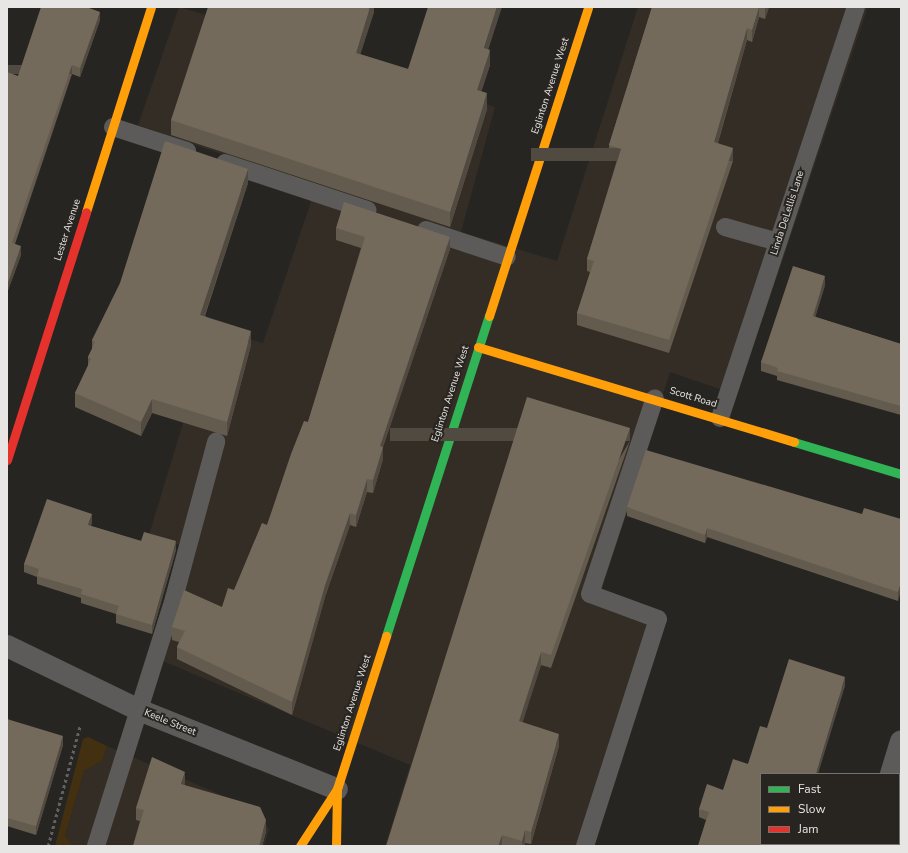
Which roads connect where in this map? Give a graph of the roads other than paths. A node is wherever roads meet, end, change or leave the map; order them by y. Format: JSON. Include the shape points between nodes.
{"nodes":[{"id":1,"x":151,"y":7,"type":"edge"},
{"id":2,"x":588,"y":7,"type":"edge"},
{"id":3,"x":856,"y":7,"type":"edge"},
{"id":4,"x":112,"y":127,"type":"junction"},
{"id":5,"x":384,"y":216,"type":"edge"},
{"id":6,"x":407,"y":223,"type":"edge"},
{"id":7,"x":725,"y":227,"type":"dead end"},
{"id":8,"x":778,"y":242,"type":"junction"},
{"id":9,"x":507,"y":256,"type":"junction"},
{"id":10,"x":478,"y":347,"type":"junction"},
{"id":11,"x":656,"y":398,"type":"junction"},
{"id":12,"x":720,"y":418,"type":"junction"},
{"id":13,"x":216,"y":442,"type":"edge"},
{"id":14,"x":7,"y":460,"type":"edge"},
{"id":15,"x":901,"y":474,"type":"edge"},
{"id":16,"x":7,"y":646,"type":"edge"},
{"id":17,"x":139,"y":710,"type":"junction"},
{"id":18,"x":901,"y":742,"type":"edge"},
{"id":19,"x":891,"y":773,"type":"edge"},
{"id":20,"x":337,"y":789,"type":"junction"},
{"id":21,"x":96,"y":846,"type":"edge"},
{"id":22,"x":300,"y":846,"type":"edge"},
{"id":23,"x":336,"y":846,"type":"edge"},
{"id":24,"x":585,"y":846,"type":"edge"}],
"edges":[{"from":1,"to":4,"type":"main road","name":"Lester Avenue"},
{"from":2,"to":9,"type":"main road","name":"Eglinton Avenue West"},
{"from":3,"to":8,"type":"lane","name":"Linda DeLellis Lane"},
{"from":4,"to":5,"type":"lane"},
{"from":4,"to":14,"type":"main road","name":"Lester Avenue"},
{"from":6,"to":9,"type":"lane"},
{"from":7,"to":8,"type":"lane"},
{"from":8,"to":12,"type":"lane","name":"Linda DeLellis Lane"},
{"from":9,"to":10,"type":"main road","name":"Eglinton Avenue West"},
{"from":10,"to":11,"type":"main road","name":"Scott Road"},
{"from":10,"to":20,"type":"main road","name":"Eglinton Avenue West"},
{"from":11,"to":12,"type":"main road","name":"Scott Road"},
{"from":11,"to":24,"type":"lane","via":[[590,594],[658,619]]},
{"from":12,"to":15,"type":"main road","name":"Scott Road"},
{"from":13,"to":17,"type":"lane"},
{"from":16,"to":17,"type":"street","name":"Keele Street"},
{"from":17,"to":20,"type":"street","name":"Keele Street"},
{"from":17,"to":21,"type":"lane"},
{"from":18,"to":19,"type":"street"},
{"from":20,"to":22,"type":"main road","name":"Eglinton Avenue West"},
{"from":20,"to":23,"type":"main road","name":"Eglinton Avenue West"}]}
